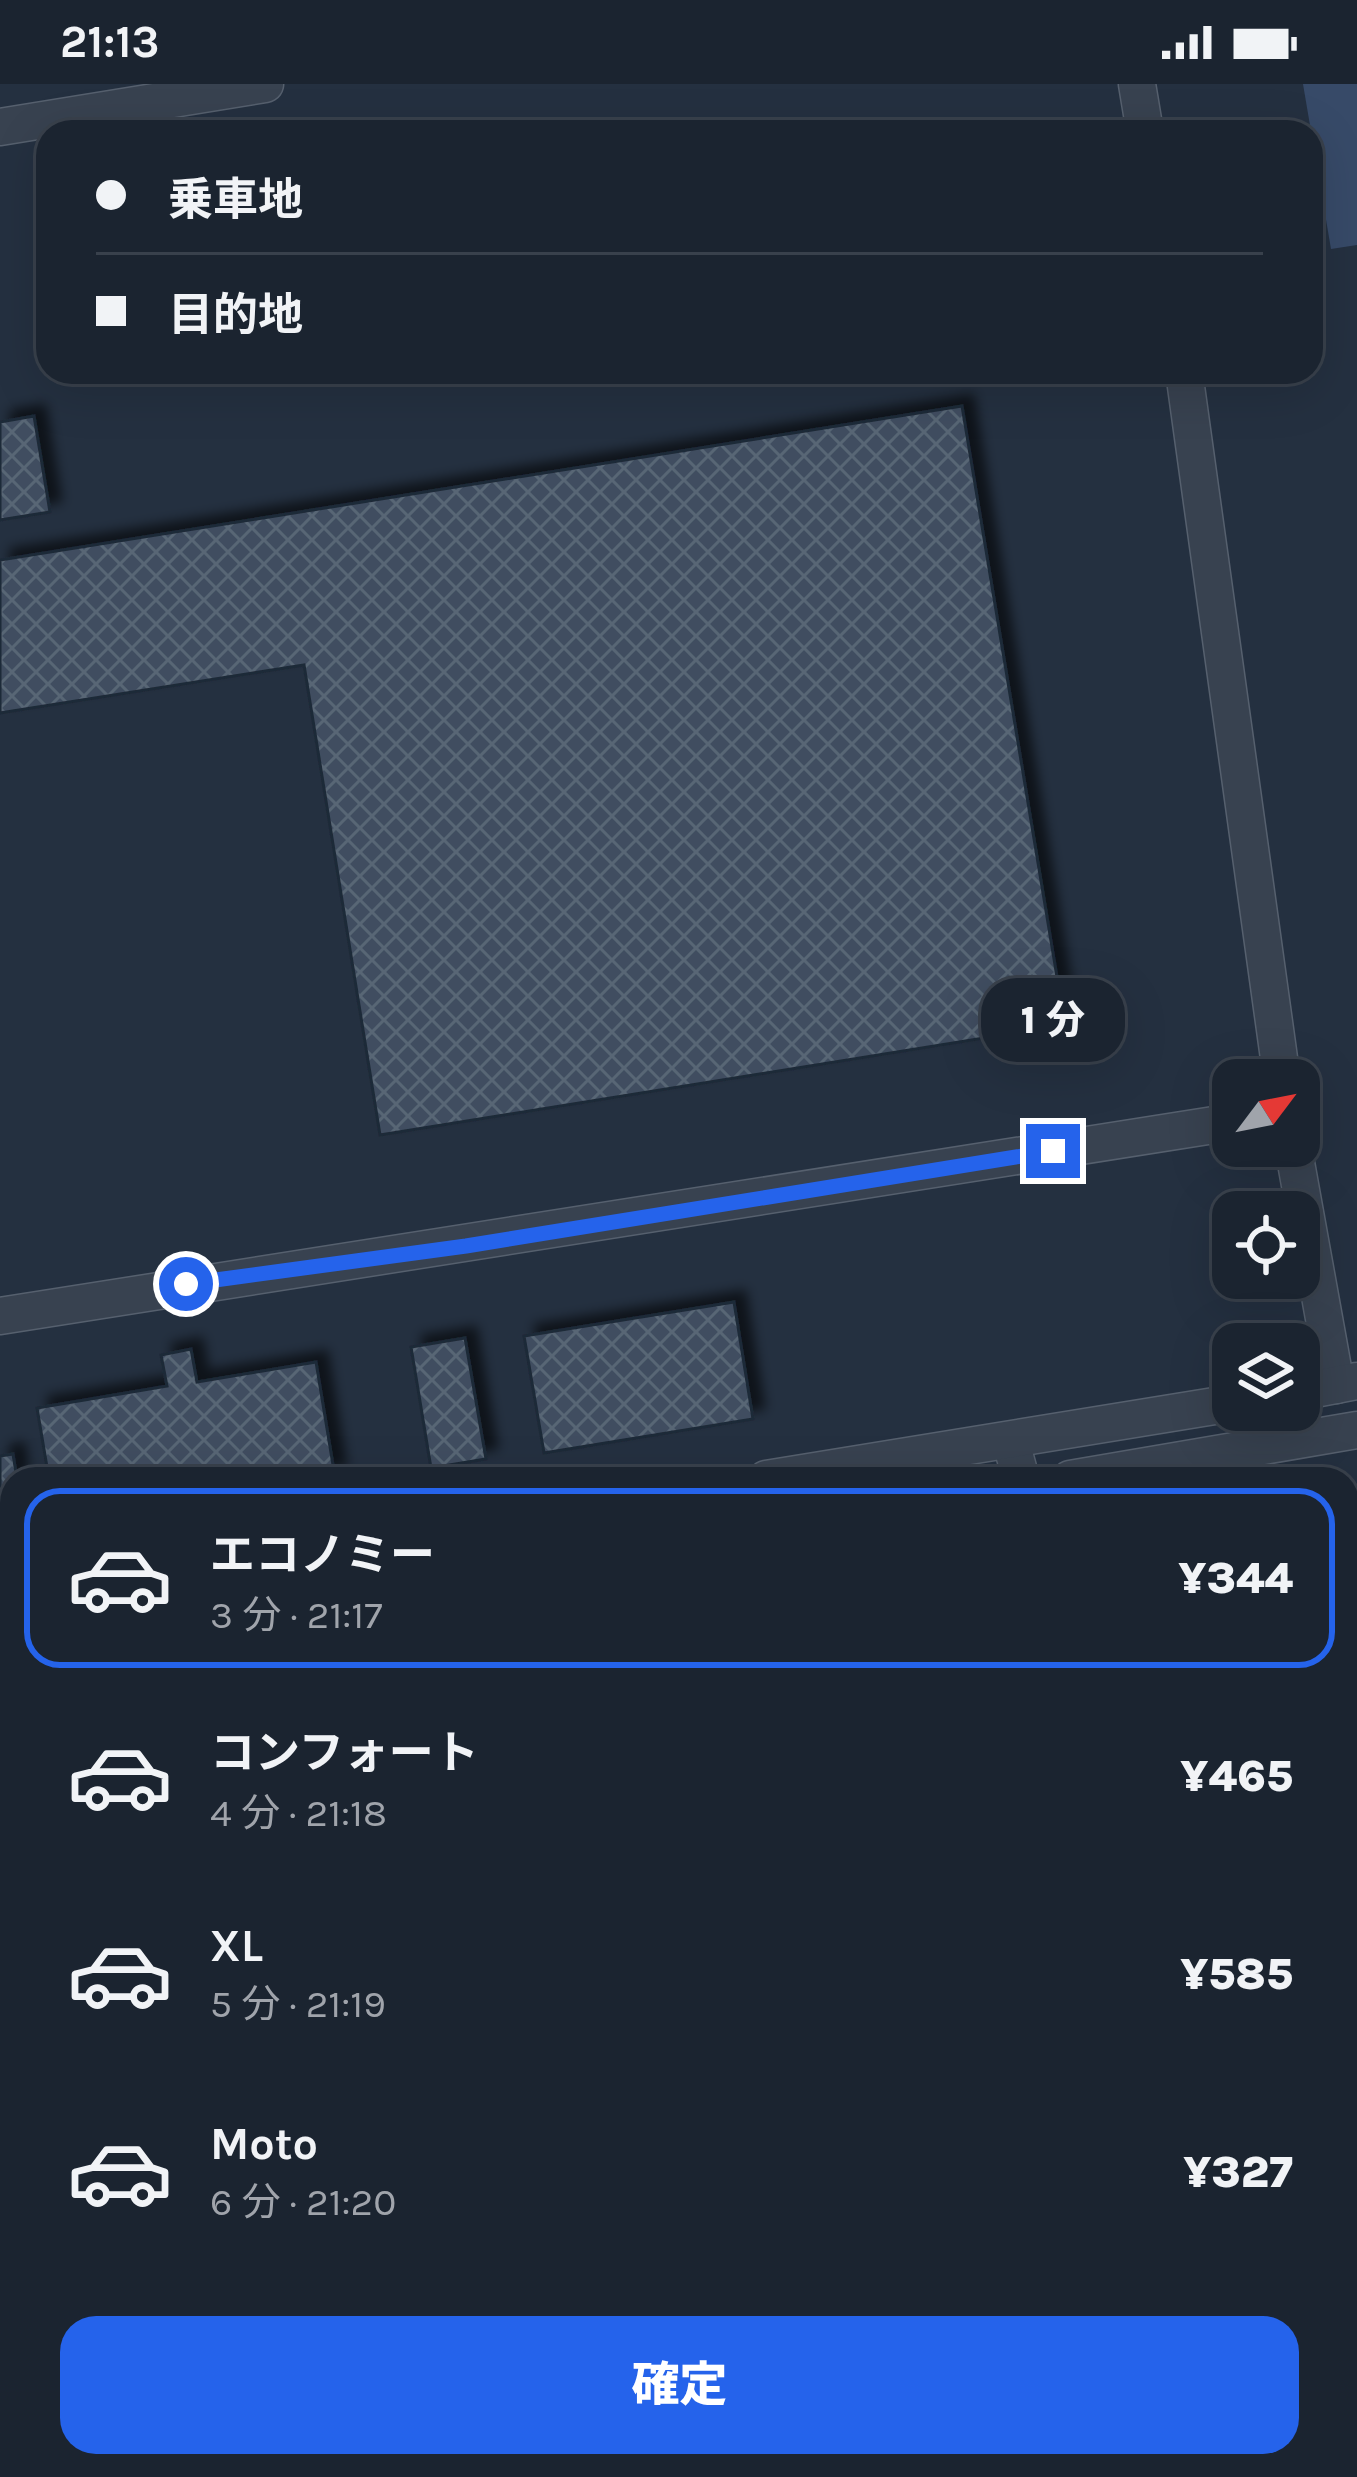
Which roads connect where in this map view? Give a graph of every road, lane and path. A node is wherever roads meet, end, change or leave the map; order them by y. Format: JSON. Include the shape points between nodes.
{"nodes":[{"id":1,"x":265,"y":84,"type":"edge"},
{"id":2,"x":1137,"y":84,"type":"edge"},
{"id":3,"x":43,"y":120,"type":"edge"},
{"id":4,"x":1143,"y":120,"type":"edge"},
{"id":5,"x":36,"y":121,"type":"edge"},
{"id":6,"x":0,"y":127,"type":"edge"},
{"id":7,"x":1186,"y":384,"type":"edge"},
{"id":8,"x":1279,"y":1059,"type":"edge"},
{"id":9,"x":1212,"y":1124,"type":"edge"},
{"id":10,"x":1298,"y":1167,"type":"edge"},
{"id":11,"x":0,"y":1316,"type":"edge"},
{"id":12,"x":1347,"y":1383,"type":"edge"},
{"id":13,"x":1212,"y":1407,"type":"edge"},
{"id":14,"x":1357,"y":1430,"type":"edge"},
{"id":15,"x":1011,"y":1442,"type":"junction"},
{"id":16,"x":845,"y":1467,"type":"edge"},
{"id":17,"x":1018,"y":1467,"type":"edge"},
{"id":18,"x":1140,"y":1467,"type":"edge"}],
"edges":[{"from":1,"to":3,"type":"street"},
{"from":2,"to":4,"type":"street"},
{"from":5,"to":6,"type":"street"},
{"from":7,"to":8,"type":"street"},
{"from":9,"to":11,"type":"street"},
{"from":10,"to":12,"type":"street"},
{"from":13,"to":15,"type":"street"},
{"from":14,"to":18,"type":"street"},
{"from":15,"to":16,"type":"street"},
{"from":15,"to":17,"type":"street"}]}
